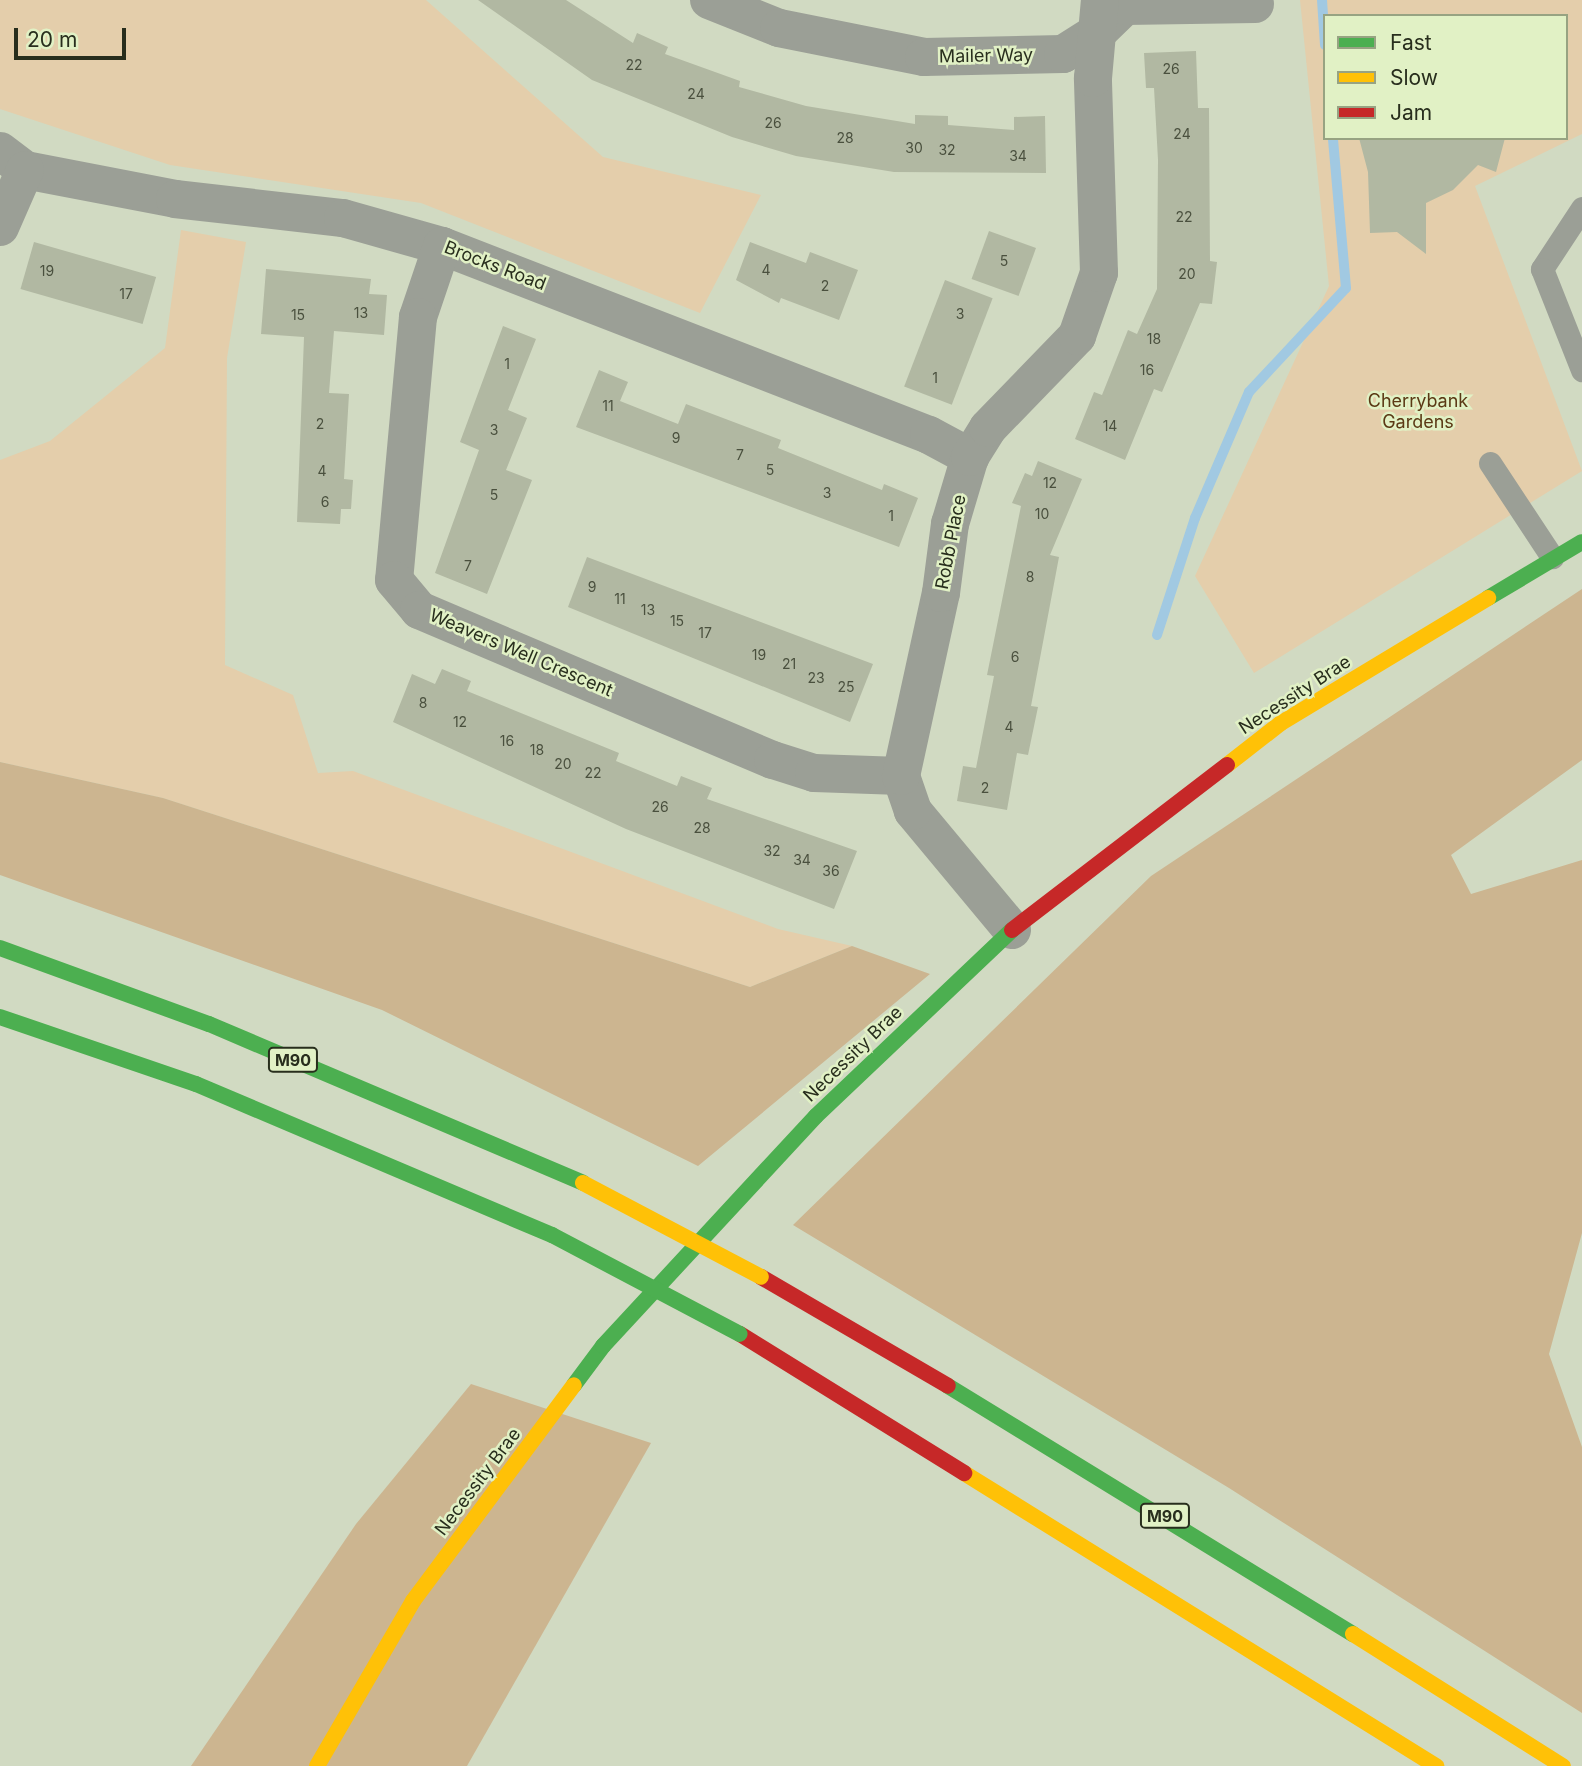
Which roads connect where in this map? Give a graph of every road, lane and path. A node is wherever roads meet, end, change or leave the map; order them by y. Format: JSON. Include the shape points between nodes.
{"nodes":[{"id":1,"x":709,"y":0,"type":"edge"},
{"id":2,"x":1255,"y":4,"type":"dead end"},
{"id":3,"x":1099,"y":16,"type":"edge"},
{"id":4,"x":12,"y":160,"type":"edge"},
{"id":5,"x":1582,"y":208,"type":"edge"},
{"id":6,"x":0,"y":227,"type":"edge"},
{"id":7,"x":442,"y":246,"type":"junction"},
{"id":8,"x":1582,"y":370,"type":"edge"},
{"id":9,"x":970,"y":457,"type":"junction"},
{"id":10,"x":1490,"y":463,"type":"dead end"},
{"id":11,"x":1582,"y":541,"type":"edge"},
{"id":12,"x":1552,"y":557,"type":"junction"},
{"id":13,"x":901,"y":776,"type":"junction"},
{"id":14,"x":1012,"y":930,"type":"junction"},
{"id":15,"x":0,"y":948,"type":"edge"},
{"id":16,"x":0,"y":1017,"type":"edge"},
{"id":17,"x":317,"y":1766,"type":"edge"},
{"id":18,"x":1436,"y":1766,"type":"edge"},
{"id":19,"x":1563,"y":1766,"type":"edge"}],
"edges":[{"from":1,"to":3,"type":"street","name":"Mailer Way","via":[[779,28],[924,57],[1063,54]]},
{"from":2,"to":3,"type":"street","name":"Mailer Way","via":[[1125,6]]},
{"from":3,"to":9,"type":"street","name":"Robb Place","via":[[1093,78],[1099,273],[1077,336],[988,428]]},
{"from":4,"to":6,"type":"street"},
{"from":4,"to":7,"type":"street","name":"Brocks Road","via":[[175,199],[343,218]]},
{"from":5,"to":8,"type":"lane","via":[[1542,269]]},
{"from":7,"to":9,"type":"street","name":"Brocks Road","via":[[929,435]]},
{"from":7,"to":13,"type":"street","name":"Weavers Well Crescent","via":[[418,317],[394,580],[419,610],[773,760],[814,773]]},
{"from":9,"to":13,"type":"street","name":"Robb Place","via":[[950,524],[941,593]]},
{"from":10,"to":12,"type":"lane"},
{"from":11,"to":12,"type":"main road","name":"Necessity Brae"},
{"from":12,"to":14,"type":"main road","name":"Necessity Brae","via":[[1281,723]]},
{"from":13,"to":14,"type":"street","via":[[913,811]]},
{"from":14,"to":17,"type":"main road","name":"Necessity Brae","via":[[816,1116],[603,1346],[413,1601]]},
{"from":15,"to":19,"type":"main road","number":"M90","bridge":true,"via":[[209,1024],[583,1183],[761,1276],[1067,1455]]},
{"from":16,"to":18,"type":"main road","bridge":true,"via":[[196,1084],[552,1236],[740,1334]]}]}
